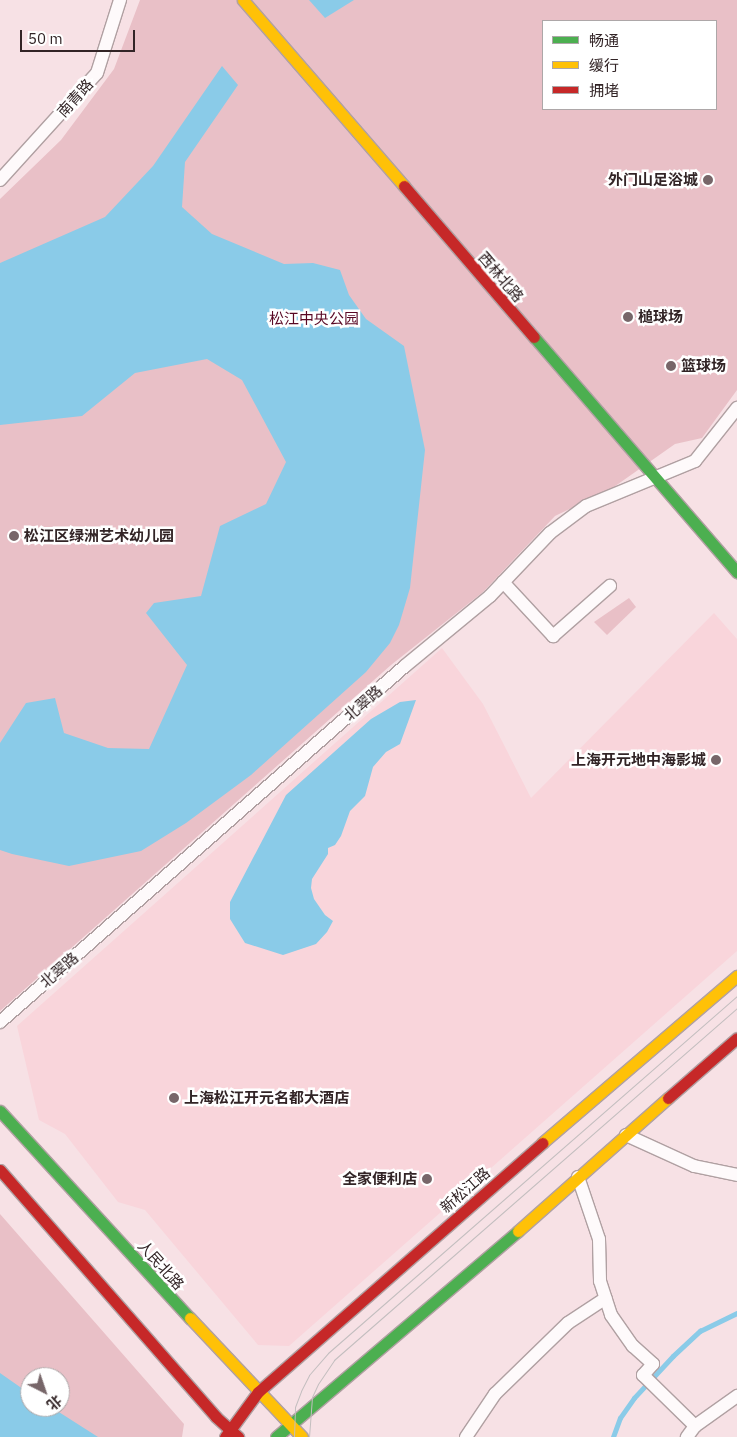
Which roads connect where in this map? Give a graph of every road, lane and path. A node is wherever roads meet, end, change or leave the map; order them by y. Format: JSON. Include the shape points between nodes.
{"nodes":[{"id":1,"x":120,"y":0,"type":"edge"},
{"id":2,"x":243,"y":0,"type":"edge"},
{"id":3,"x":0,"y":180,"type":"edge"},
{"id":4,"x":737,"y":408,"type":"edge"},
{"id":5,"x":654,"y":477,"type":"junction"},
{"id":6,"x":737,"y":572,"type":"edge"},
{"id":7,"x":503,"y":582,"type":"junction"},
{"id":8,"x":610,"y":586,"type":"dead end"},
{"id":9,"x":737,"y":976,"type":"edge"},
{"id":10,"x":0,"y":1022,"type":"edge"},
{"id":11,"x":737,"y":1038,"type":"edge"},
{"id":12,"x":0,"y":1111,"type":"edge"},
{"id":13,"x":626,"y":1135,"type":"junction"},
{"id":14,"x":0,"y":1170,"type":"edge"},
{"id":15,"x":737,"y":1175,"type":"edge"},
{"id":16,"x":578,"y":1177,"type":"junction"},
{"id":17,"x":606,"y":1298,"type":"junction"},
{"id":18,"x":258,"y":1392,"type":"junction"},
{"id":19,"x":737,"y":1396,"type":"edge"},
{"id":20,"x":290,"y":1426,"type":"junction"},
{"id":21,"x":695,"y":1426,"type":"junction"},
{"id":22,"x":231,"y":1435,"type":"edge"},
{"id":23,"x":276,"y":1437,"type":"edge"},
{"id":24,"x":302,"y":1437,"type":"edge"},
{"id":25,"x":466,"y":1437,"type":"edge"},
{"id":26,"x":687,"y":1437,"type":"edge"}],
"edges":[{"from":1,"to":3,"type":"street","name":"南青路","via":[[97,73]]},
{"from":2,"to":5,"type":"main road","name":"西林北路"},
{"from":4,"to":5,"type":"street","name":"北翠路","via":[[695,461]]},
{"from":5,"to":6,"type":"main road","name":"西林北路"},
{"from":5,"to":7,"type":"street","name":"北翠路","via":[[586,506],[550,533]]},
{"from":7,"to":8,"type":"street","via":[[553,636]]},
{"from":7,"to":10,"type":"street","name":"北翠路"},
{"from":9,"to":18,"type":"main road","name":"新松江路"},
{"from":11,"to":13,"type":"main road"},
{"from":12,"to":18,"type":"main road","name":"人民北路"},
{"from":13,"to":15,"type":"street","via":[[694,1166]]},
{"from":13,"to":16,"type":"main road"},
{"from":14,"to":22,"type":"main road"},
{"from":16,"to":17,"type":"street","via":[[599,1239],[600,1281]]},
{"from":16,"to":20,"type":"main road"},
{"from":17,"to":21,"type":"street","via":[[611,1315],[633,1346],[652,1364],[644,1375]]},
{"from":17,"to":25,"type":"street","via":[[568,1323],[494,1394]]},
{"from":18,"to":20,"type":"main road","name":"人民北路"},
{"from":18,"to":22,"type":"main road","name":"新松江路"},
{"from":19,"to":21,"type":"street"},
{"from":20,"to":23,"type":"main road"},
{"from":20,"to":24,"type":"main road","name":"人民北路"},
{"from":21,"to":26,"type":"street"}]}
